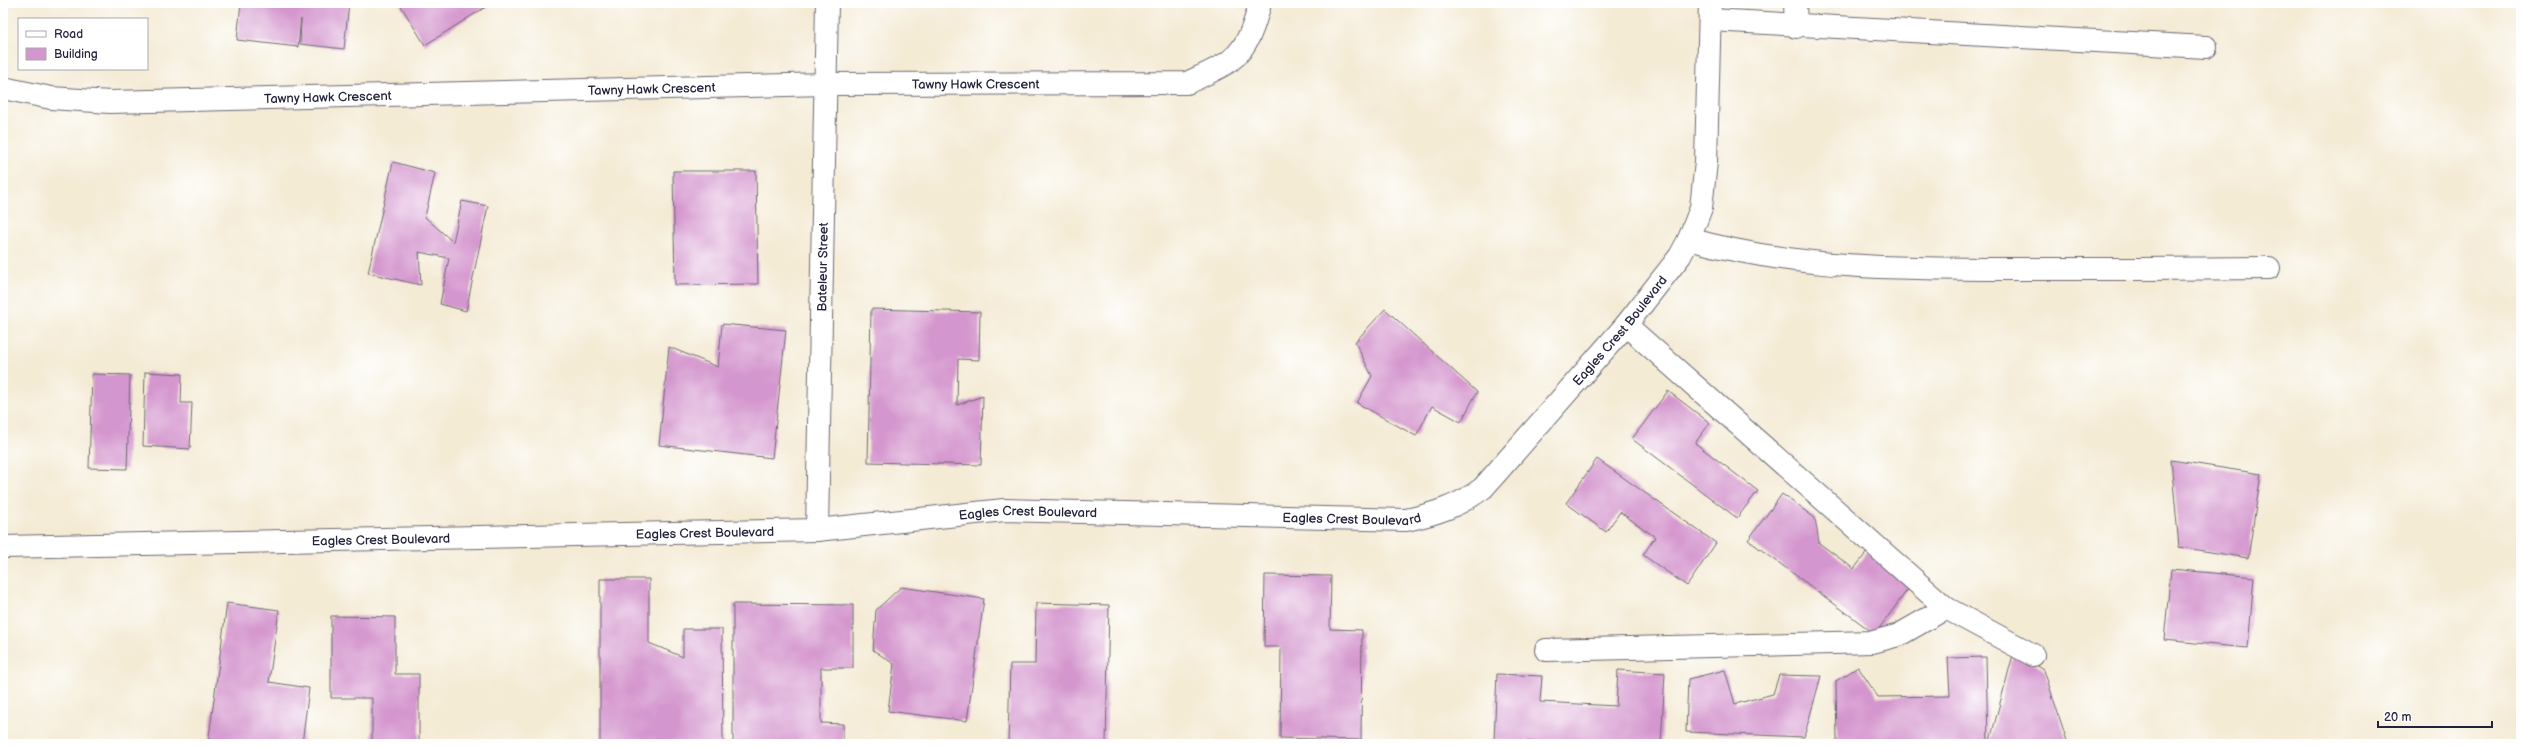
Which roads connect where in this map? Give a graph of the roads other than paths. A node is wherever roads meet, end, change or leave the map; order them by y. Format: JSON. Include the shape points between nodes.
{"nodes":[{"id":1,"x":827,"y":3,"type":"edge"},
{"id":2,"x":1260,"y":3,"type":"edge"},
{"id":3,"x":1794,"y":3,"type":"edge"},
{"id":4,"x":1710,"y":12,"type":"edge"},
{"id":5,"x":1796,"y":27,"type":"junction"},
{"id":6,"x":2206,"y":47,"type":"dead end"},
{"id":7,"x":826,"y":84,"type":"junction"},
{"id":8,"x":3,"y":88,"type":"edge"},
{"id":9,"x":1689,"y":239,"type":"junction"},
{"id":10,"x":2269,"y":268,"type":"dead end"},
{"id":11,"x":1626,"y":324,"type":"junction"},
{"id":12,"x":818,"y":530,"type":"junction"},
{"id":13,"x":3,"y":547,"type":"edge"},
{"id":14,"x":1946,"y":608,"type":"junction"},
{"id":15,"x":1546,"y":650,"type":"dead end"},
{"id":16,"x":2033,"y":655,"type":"dead end"}],
"edges":[{"from":1,"to":7,"type":"street","name":"Bateleur Street"},
{"from":2,"to":7,"type":"street","name":"Tawny Hawk Crescent","via":[[1255,24],[1246,42],[1231,60],[1187,83]]},
{"from":3,"to":5,"type":"street"},
{"from":4,"to":5,"type":"street"},
{"from":4,"to":9,"type":"street","name":"Eagles Crest Boulevard","via":[[1706,162],[1701,208]]},
{"from":5,"to":6,"type":"street"},
{"from":7,"to":8,"type":"street","name":"Tawny Hawk Crescent","via":[[110,102],[51,98]]},
{"from":7,"to":12,"type":"street","name":"Bateleur Street"},
{"from":9,"to":10,"type":"street","via":[[1777,259],[1852,266],[1940,269]]},
{"from":9,"to":11,"type":"street","name":"Eagles Crest Boulevard","via":[[1680,256]]},
{"from":11,"to":12,"type":"street","name":"Eagles Crest Boulevard","via":[[1483,488],[1466,501],[1438,514],[1406,520],[1004,510]]},
{"from":11,"to":14,"type":"street"},
{"from":12,"to":13,"type":"street","name":"Eagles Crest Boulevard"},
{"from":14,"to":15,"type":"street","via":[[1899,635],[1873,642]]},
{"from":14,"to":16,"type":"street"}]}
